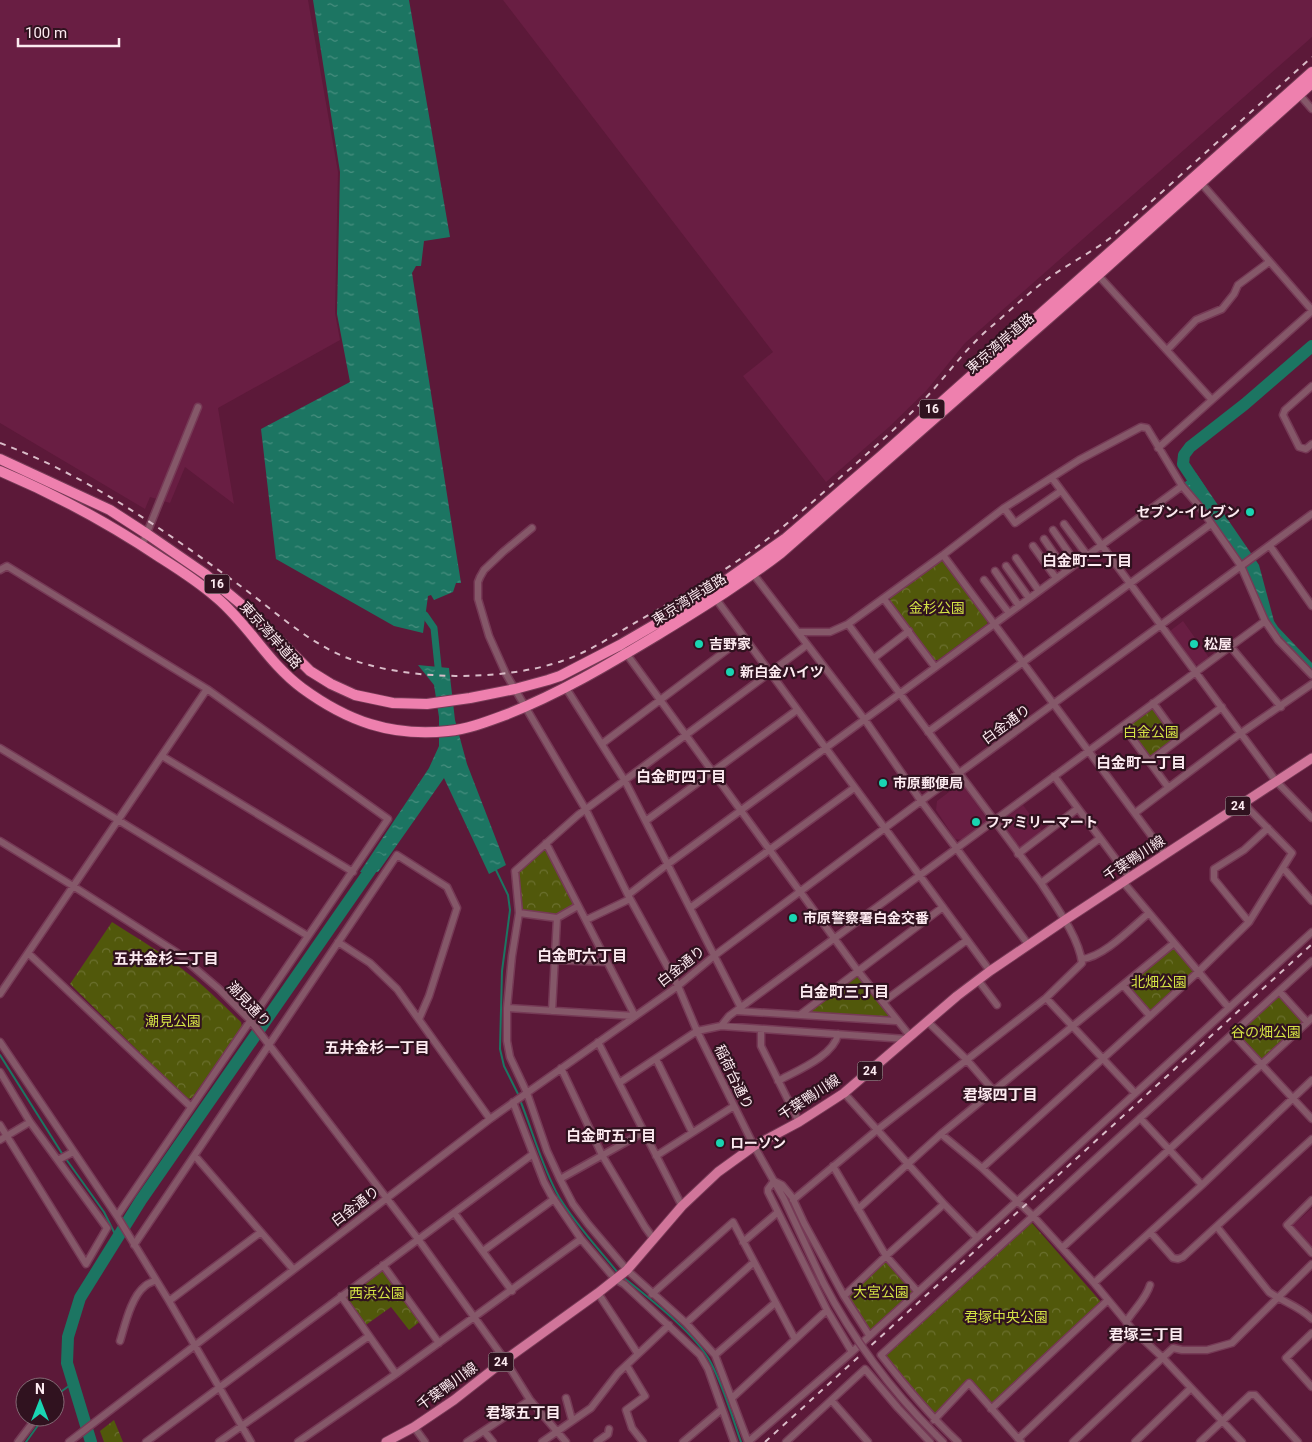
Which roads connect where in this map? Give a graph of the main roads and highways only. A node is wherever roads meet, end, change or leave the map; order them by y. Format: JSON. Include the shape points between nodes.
{"nodes":[{"id":1,"x":1312,"y":72,"type":"edge"},
{"id":2,"x":1312,"y":83,"type":"edge"},
{"id":3,"x":0,"y":459,"type":"edge"},
{"id":4,"x":0,"y":471,"type":"edge"},
{"id":5,"x":623,"y":649,"type":"junction"},
{"id":6,"x":1312,"y":758,"type":"edge"},
{"id":7,"x":386,"y":1442,"type":"edge"}],
"edges":[{"from":1,"to":5,"type":"highway","name":"東京湾岸道路","number":"16","via":[[786,538]]},
{"from":2,"to":5,"type":"highway","name":"東京湾岸道路","number":"16","via":[[808,531],[716,599]]},
{"from":3,"to":5,"type":"highway","name":"東京湾岸道路","number":"16","via":[[110,510],[147,534],[205,574],[254,615],[310,671],[355,695],[393,703],[427,704],[474,697],[560,676]]},
{"from":4,"to":5,"type":"highway","name":"東京湾岸道路","number":"16","via":[[103,520],[198,582],[238,618],[287,676],[318,699],[365,724],[429,732],[476,726],[566,688]]},
{"from":6,"to":7,"type":"main road","name":"千葉鴨川線","number":"24","via":[[990,970],[844,1093],[754,1146],[718,1172],[682,1206],[627,1270],[598,1293],[454,1400]]}]}
